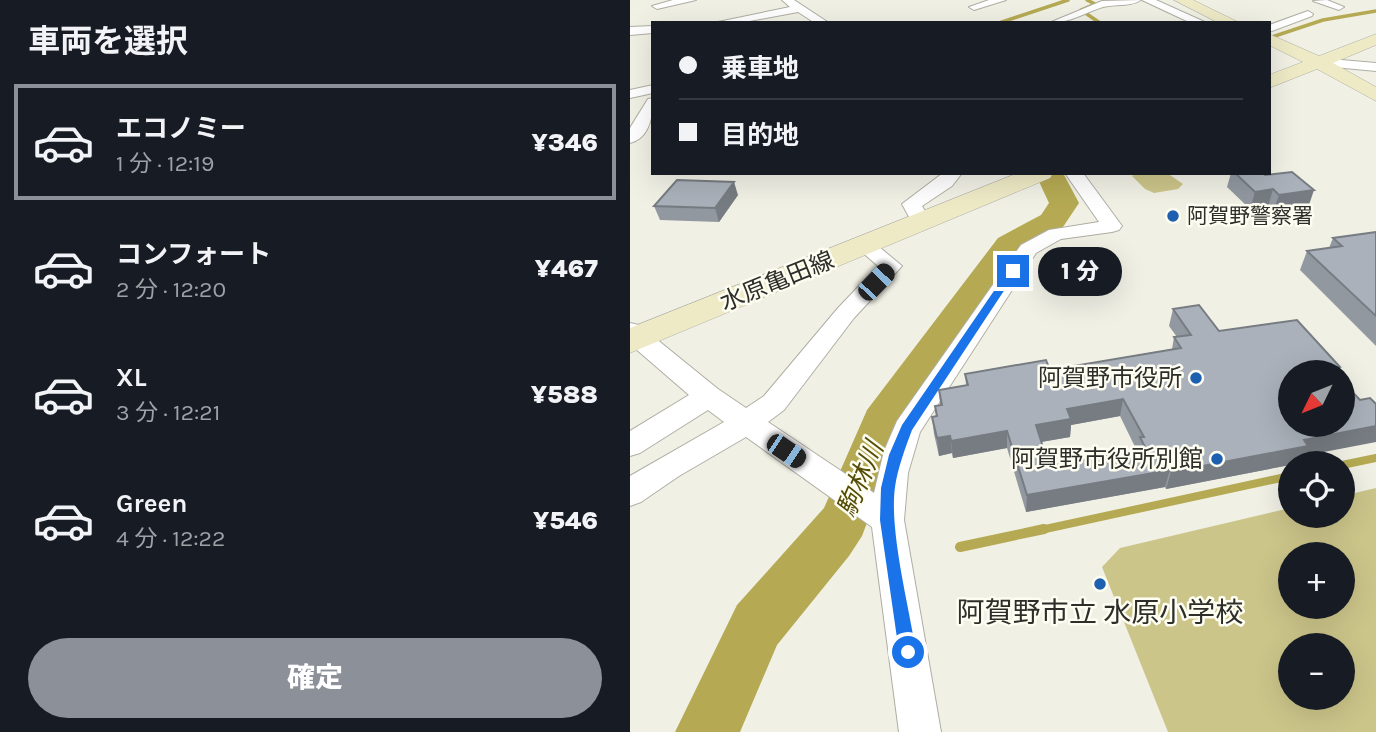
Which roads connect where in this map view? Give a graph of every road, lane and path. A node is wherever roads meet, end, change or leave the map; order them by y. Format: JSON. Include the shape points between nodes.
{"nodes":[{"id":1,"x":691,"y":0,"type":"edge"},
{"id":2,"x":699,"y":0,"type":"edge"},
{"id":3,"x":1001,"y":0,"type":"edge"},
{"id":4,"x":1136,"y":0,"type":"edge"},
{"id":5,"x":1147,"y":0,"type":"edge"},
{"id":6,"x":1322,"y":0,"type":"edge"},
{"id":7,"x":794,"y":2,"type":"edge"},
{"id":8,"x":1076,"y":3,"type":"dead end"},
{"id":9,"x":1098,"y":4,"type":"edge"},
{"id":10,"x":657,"y":6,"type":"dead end"},
{"id":11,"x":1178,"y":6,"type":"edge"},
{"id":12,"x":974,"y":7,"type":"dead end"},
{"id":13,"x":1339,"y":7,"type":"dead end"},
{"id":14,"x":1307,"y":14,"type":"dead end"},
{"id":15,"x":1200,"y":15,"type":"edge"},
{"id":16,"x":687,"y":16,"type":"dead end"},
{"id":17,"x":726,"y":21,"type":"edge"},
{"id":18,"x":820,"y":21,"type":"edge"},
{"id":19,"x":1060,"y":21,"type":"edge"},
{"id":20,"x":1224,"y":21,"type":"edge"},
{"id":21,"x":1271,"y":28,"type":"edge"},
{"id":22,"x":651,"y":29,"type":"edge"},
{"id":23,"x":630,"y":31,"type":"edge"},
{"id":24,"x":1376,"y":39,"type":"edge"},
{"id":25,"x":1271,"y":40,"type":"edge"},
{"id":26,"x":1318,"y":62,"type":"junction"},
{"id":27,"x":1376,"y":67,"type":"edge"},
{"id":28,"x":1272,"y":79,"type":"edge"},
{"id":29,"x":651,"y":89,"type":"edge"},
{"id":30,"x":630,"y":94,"type":"edge"},
{"id":31,"x":1376,"y":95,"type":"edge"},
{"id":32,"x":651,"y":107,"type":"edge"},
{"id":33,"x":630,"y":138,"type":"edge"},
{"id":34,"x":951,"y":175,"type":"edge"},
{"id":35,"x":1037,"y":175,"type":"edge"},
{"id":36,"x":1075,"y":175,"type":"edge"},
{"id":37,"x":920,"y":222,"type":"junction"},
{"id":38,"x":865,"y":245,"type":"junction"},
{"id":39,"x":633,"y":336,"type":"edge"},
{"id":40,"x":708,"y":396,"type":"junction"},
{"id":41,"x":746,"y":424,"type":"junction"},
{"id":42,"x":630,"y":445,"type":"edge"},
{"id":43,"x":630,"y":493,"type":"edge"},
{"id":44,"x":888,"y":520,"type":"junction"},
{"id":45,"x":920,"y":732,"type":"edge"}],
"edges":[{"from":1,"to":10,"type":"street"},
{"from":2,"to":16,"type":"street"},
{"from":3,"to":12,"type":"street"},
{"from":4,"to":9,"type":"street"},
{"from":5,"to":11,"type":"street"},
{"from":6,"to":13,"type":"street","via":[[1318,1]]},
{"from":7,"to":17,"type":"street"},
{"from":7,"to":18,"type":"street"},
{"from":8,"to":9,"type":"street"},
{"from":9,"to":19,"type":"street"},
{"from":11,"to":15,"type":"main road"},
{"from":14,"to":21,"type":"street"},
{"from":15,"to":20,"type":"main road"},
{"from":22,"to":23,"type":"street"},
{"from":24,"to":26,"type":"main road"},
{"from":25,"to":26,"type":"main road"},
{"from":26,"to":27,"type":"street"},
{"from":26,"to":28,"type":"main road"},
{"from":26,"to":31,"type":"main road"},
{"from":29,"to":30,"type":"street"},
{"from":32,"to":33,"type":"street"},
{"from":34,"to":37,"type":"street","via":[[912,204]]},
{"from":35,"to":37,"type":"main road","name":"水原亀田線"},
{"from":36,"to":44,"type":"street","via":[[1112,226],[1055,234],[1028,250],[906,429],[888,488]]},
{"from":37,"to":38,"type":"main road","name":"水原亀田線"},
{"from":38,"to":39,"type":"main road","name":"水原亀田線"},
{"from":38,"to":41,"type":"street","via":[[891,266],[846,313],[774,403]]},
{"from":39,"to":40,"type":"street"},
{"from":40,"to":41,"type":"street"},
{"from":40,"to":42,"type":"street"},
{"from":41,"to":43,"type":"street"},
{"from":41,"to":44,"type":"street"},
{"from":44,"to":45,"type":"street"}]}
